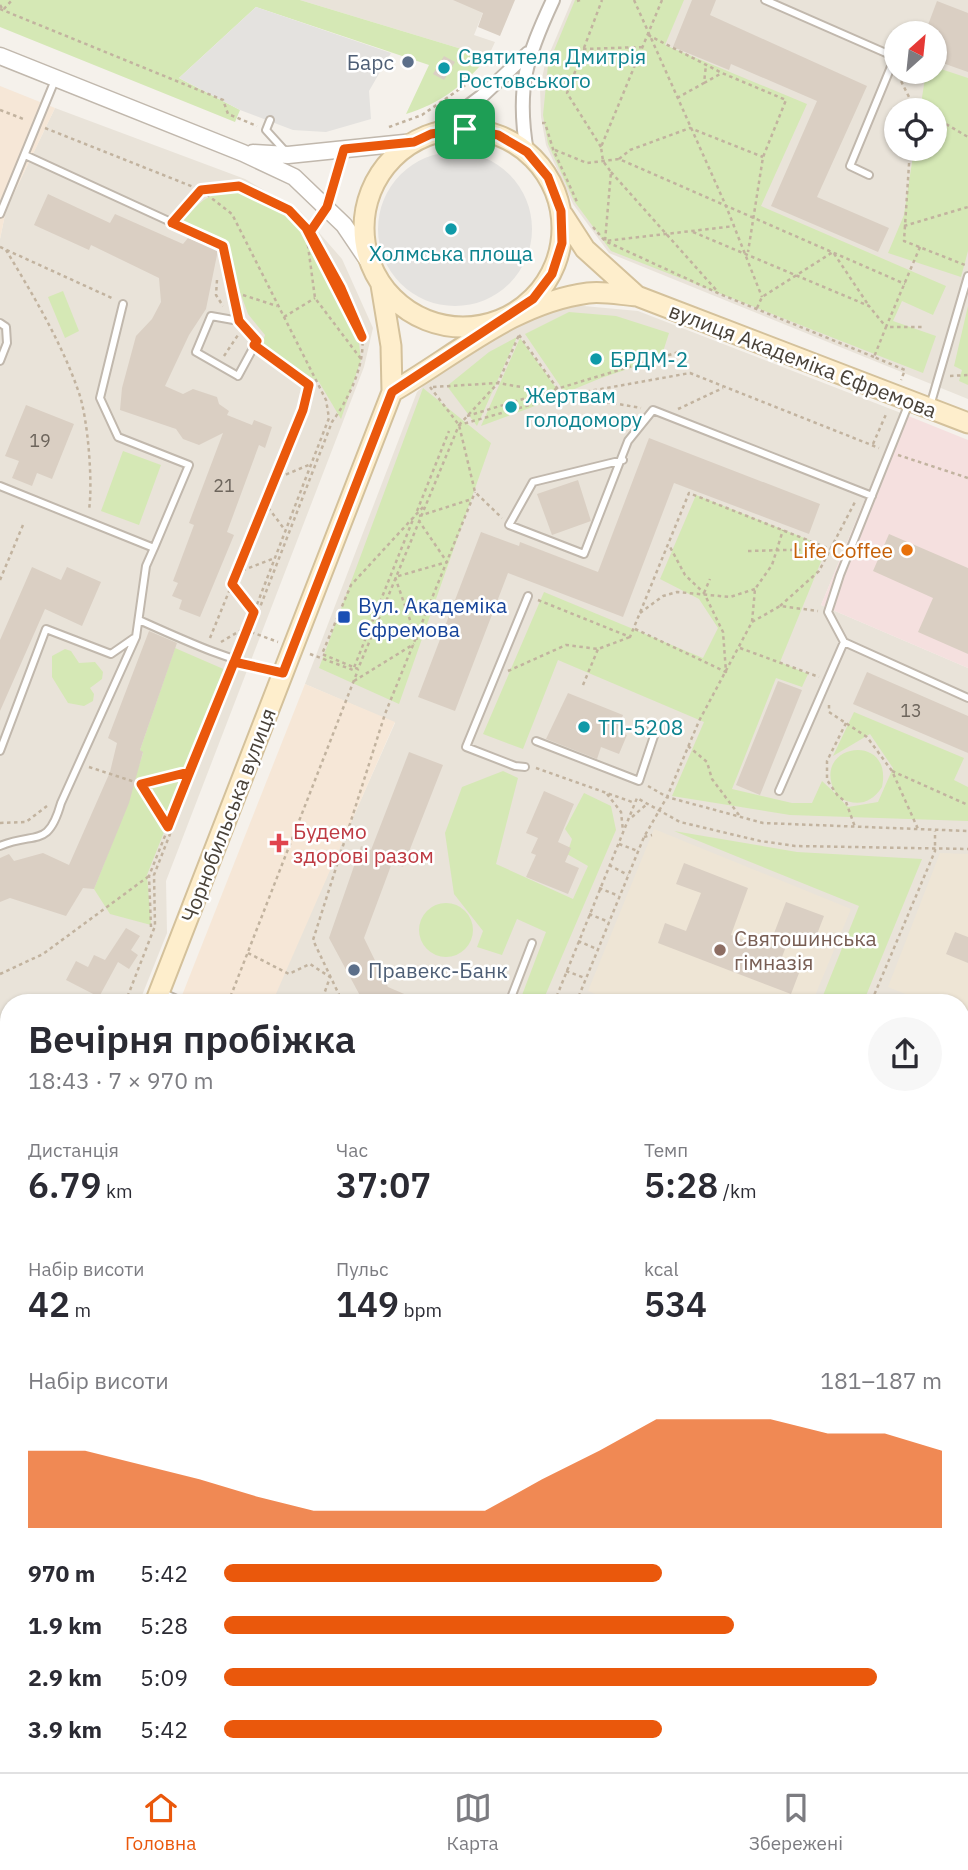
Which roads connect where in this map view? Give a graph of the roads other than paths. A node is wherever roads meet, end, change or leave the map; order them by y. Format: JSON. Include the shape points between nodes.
{"nodes":[{"id":1,"x":553,"y":0,"type":"edge"},
{"id":2,"x":765,"y":0,"type":"edge"},
{"id":3,"x":528,"y":53,"type":"junction"},
{"id":4,"x":0,"y":56,"type":"edge"},
{"id":5,"x":56,"y":78,"type":"junction"},
{"id":6,"x":270,"y":120,"type":"dead end"},
{"id":7,"x":422,"y":138,"type":"junction"},
{"id":8,"x":527,"y":152,"type":"junction"},
{"id":9,"x":243,"y":153,"type":"junction"},
{"id":10,"x":26,"y":155,"type":"junction"},
{"id":11,"x":288,"y":155,"type":"junction"},
{"id":12,"x":869,"y":176,"type":"dead end"},
{"id":13,"x":561,"y":211,"type":"junction"},
{"id":14,"x":0,"y":214,"type":"edge"},
{"id":15,"x":369,"y":261,"type":"junction"},
{"id":16,"x":968,"y":276,"type":"edge"},
{"id":17,"x":381,"y":285,"type":"junction"},
{"id":18,"x":637,"y":296,"type":"junction"},
{"id":19,"x":123,"y":304,"type":"road end"},
{"id":20,"x":508,"y":318,"type":"junction"},
{"id":21,"x":239,"y":321,"type":"junction"},
{"id":22,"x":0,"y":323,"type":"edge"},
{"id":23,"x":0,"y":361,"type":"edge"},
{"id":24,"x":392,"y":392,"type":"junction"},
{"id":25,"x":902,"y":398,"type":"junction"},
{"id":26,"x":929,"y":408,"type":"junction"},
{"id":27,"x":968,"y":423,"type":"edge"},
{"id":28,"x":623,"y":460,"type":"junction"},
{"id":29,"x":0,"y":486,"type":"edge"},
{"id":30,"x":872,"y":496,"type":"junction"},
{"id":31,"x":153,"y":548,"type":"junction"},
{"id":32,"x":528,"y":596,"type":"road end"},
{"id":33,"x":139,"y":620,"type":"junction"},
{"id":34,"x":136,"y":637,"type":"junction"},
{"id":35,"x":844,"y":642,"type":"junction"},
{"id":36,"x":283,"y":673,"type":"junction"},
{"id":37,"x":968,"y":698,"type":"edge"},
{"id":38,"x":651,"y":725,"type":"dead end"},
{"id":39,"x":536,"y":741,"type":"dead end"},
{"id":40,"x":0,"y":751,"type":"edge"},
{"id":41,"x":525,"y":766,"type":"road end"},
{"id":42,"x":779,"y":791,"type":"dead end"},
{"id":43,"x":0,"y":846,"type":"edge"},
{"id":44,"x":532,"y":943,"type":"dead end"},
{"id":45,"x":158,"y":994,"type":"edge"},
{"id":46,"x":512,"y":994,"type":"edge"}],
"edges":[{"from":1,"to":3,"type":"street"},
{"from":2,"to":12,"type":"lane","via":[[895,57],[850,166]]},
{"from":3,"to":7,"type":"street","via":[[482,96]]},
{"from":3,"to":8,"type":"street","via":[[521,116]]},
{"from":4,"to":5,"type":"street"},
{"from":5,"to":9,"type":"street"},
{"from":5,"to":10,"type":"lane"},
{"from":6,"to":11,"type":"lane","via":[[266,130]]},
{"from":7,"to":8,"type":"main road","via":[[478,130],[498,135]]},
{"from":7,"to":11,"type":"street"},
{"from":7,"to":15,"type":"main road","via":[[390,161],[373,186],[364,216]]},
{"from":8,"to":13,"type":"main road","via":[[548,177]]},
{"from":9,"to":11,"type":"street"},
{"from":9,"to":15,"type":"street","via":[[294,177],[344,225]]},
{"from":10,"to":14,"type":"lane"},
{"from":10,"to":21,"type":"lane","via":[[223,246]]},
{"from":13,"to":18,"type":"main road","name":"вулиця Академіка Єфремова","via":[[585,250]]},
{"from":13,"to":20,"type":"main road","via":[[562,243],[552,274],[533,299]]},
{"from":15,"to":17,"type":"main road"},
{"from":16,"to":26,"type":"lane"},
{"from":17,"to":20,"type":"main road","via":[[400,306],[425,320],[452,327],[480,327]]},
{"from":17,"to":24,"type":"main road","name":"Чорнобильська вулиця","via":[[391,346]]},
{"from":18,"to":20,"type":"main road","name":"вулиця Академіка Єфремова","via":[[591,292]]},
{"from":18,"to":25,"type":"main road","name":"вулиця Академіка Єфремова"},
{"from":19,"to":31,"type":"lane","via":[[100,398],[118,437],[189,465]]},
{"from":20,"to":24,"type":"main road"},
{"from":21,"to":21,"type":"lane","via":[[257,341],[238,376],[196,352],[211,316]]},
{"from":22,"to":23,"type":"lane","via":[[6,327],[7,343]]},
{"from":24,"to":36,"type":"main road","name":"Чорнобильська вулиця"},
{"from":25,"to":26,"type":"main road","name":"вулиця Академіка Єфремова"},
{"from":25,"to":30,"type":"lane","via":[[890,452]]},
{"from":26,"to":27,"type":"main road","name":"вулиця Академіка Єфремова"},
{"from":28,"to":28,"type":"lane","via":[[584,554],[509,526],[533,482]]},
{"from":28,"to":30,"type":"lane","via":[[628,440],[653,410]]},
{"from":29,"to":31,"type":"lane"},
{"from":30,"to":35,"type":"lane","via":[[828,612]]},
{"from":31,"to":33,"type":"lane"},
{"from":32,"to":41,"type":"lane","via":[[466,747]]},
{"from":33,"to":34,"type":"lane"},
{"from":33,"to":36,"type":"lane","via":[[236,663]]},
{"from":34,"to":40,"type":"lane","via":[[111,654],[46,629]]},
{"from":34,"to":43,"type":"lane","via":[[54,827],[38,838]]},
{"from":35,"to":37,"type":"lane"},
{"from":35,"to":42,"type":"lane"},
{"from":36,"to":45,"type":"main road","name":"Чорнобильська вулиця"},
{"from":38,"to":39,"type":"lane","via":[[654,736],[639,780]]},
{"from":44,"to":46,"type":"lane"}]}
